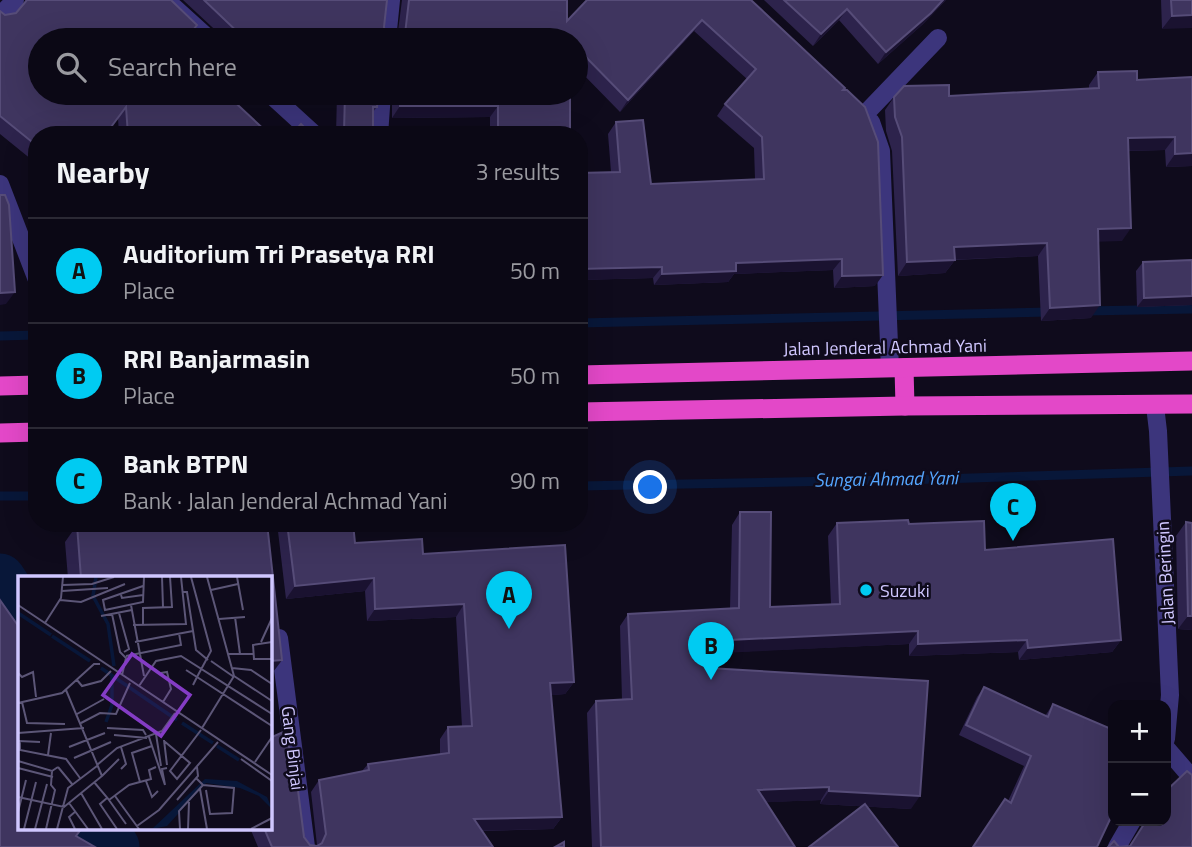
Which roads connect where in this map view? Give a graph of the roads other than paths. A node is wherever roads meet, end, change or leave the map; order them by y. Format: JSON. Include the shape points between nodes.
{"nodes":[{"id":1,"x":15,"y":0,"type":"edge"},
{"id":2,"x":166,"y":0,"type":"edge"},
{"id":3,"x":391,"y":0,"type":"edge"},
{"id":4,"x":0,"y":16,"type":"edge"},
{"id":5,"x":197,"y":28,"type":"edge"},
{"id":6,"x":388,"y":28,"type":"edge"},
{"id":7,"x":937,"y":38,"type":"dead end"},
{"id":8,"x":282,"y":105,"type":"edge"},
{"id":9,"x":382,"y":105,"type":"edge"},
{"id":10,"x":305,"y":126,"type":"edge"},
{"id":11,"x":380,"y":126,"type":"edge"},
{"id":12,"x":0,"y":184,"type":"edge"},
{"id":13,"x":28,"y":257,"type":"edge"},
{"id":14,"x":1192,"y":361,"type":"edge"},
{"id":15,"x":897,"y":368,"type":"junction"},
{"id":16,"x":588,"y":375,"type":"edge"},
{"id":17,"x":0,"y":386,"type":"edge"},
{"id":18,"x":28,"y":386,"type":"edge"},
{"id":19,"x":1192,"y":404,"type":"edge"},
{"id":20,"x":905,"y":406,"type":"junction"},
{"id":21,"x":1155,"y":406,"type":"junction"},
{"id":22,"x":588,"y":412,"type":"edge"},
{"id":23,"x":28,"y":432,"type":"edge"},
{"id":24,"x":0,"y":433,"type":"edge"},
{"id":25,"x":277,"y":620,"type":"edge"},
{"id":26,"x":1170,"y":700,"type":"edge"},
{"id":27,"x":1171,"y":754,"type":"edge"},
{"id":28,"x":1192,"y":778,"type":"edge"},
{"id":29,"x":1129,"y":826,"type":"edge"},
{"id":30,"x":306,"y":847,"type":"edge"},
{"id":31,"x":1117,"y":847,"type":"edge"}],
"edges":[{"from":1,"to":4,"type":"street"},
{"from":2,"to":5,"type":"street"},
{"from":3,"to":6,"type":"street"},
{"from":7,"to":15,"type":"street","via":[[862,107],[881,151],[888,330]]},
{"from":8,"to":10,"type":"street"},
{"from":9,"to":11,"type":"street"},
{"from":12,"to":13,"type":"street"},
{"from":14,"to":15,"type":"highway","name":"Jalan Jenderal Achmad Yani"},
{"from":15,"to":16,"type":"highway","name":"Jalan Jenderal Achmad Yani"},
{"from":15,"to":20,"type":"highway"},
{"from":17,"to":18,"type":"highway"},
{"from":19,"to":21,"type":"highway"},
{"from":20,"to":21,"type":"highway"},
{"from":20,"to":22,"type":"highway"},
{"from":21,"to":26,"type":"street","name":"Jalan Beringin"},
{"from":23,"to":24,"type":"highway"},
{"from":25,"to":30,"type":"street","name":"Gang Binjai"},
{"from":27,"to":28,"type":"street"},
{"from":29,"to":31,"type":"street"}]}
